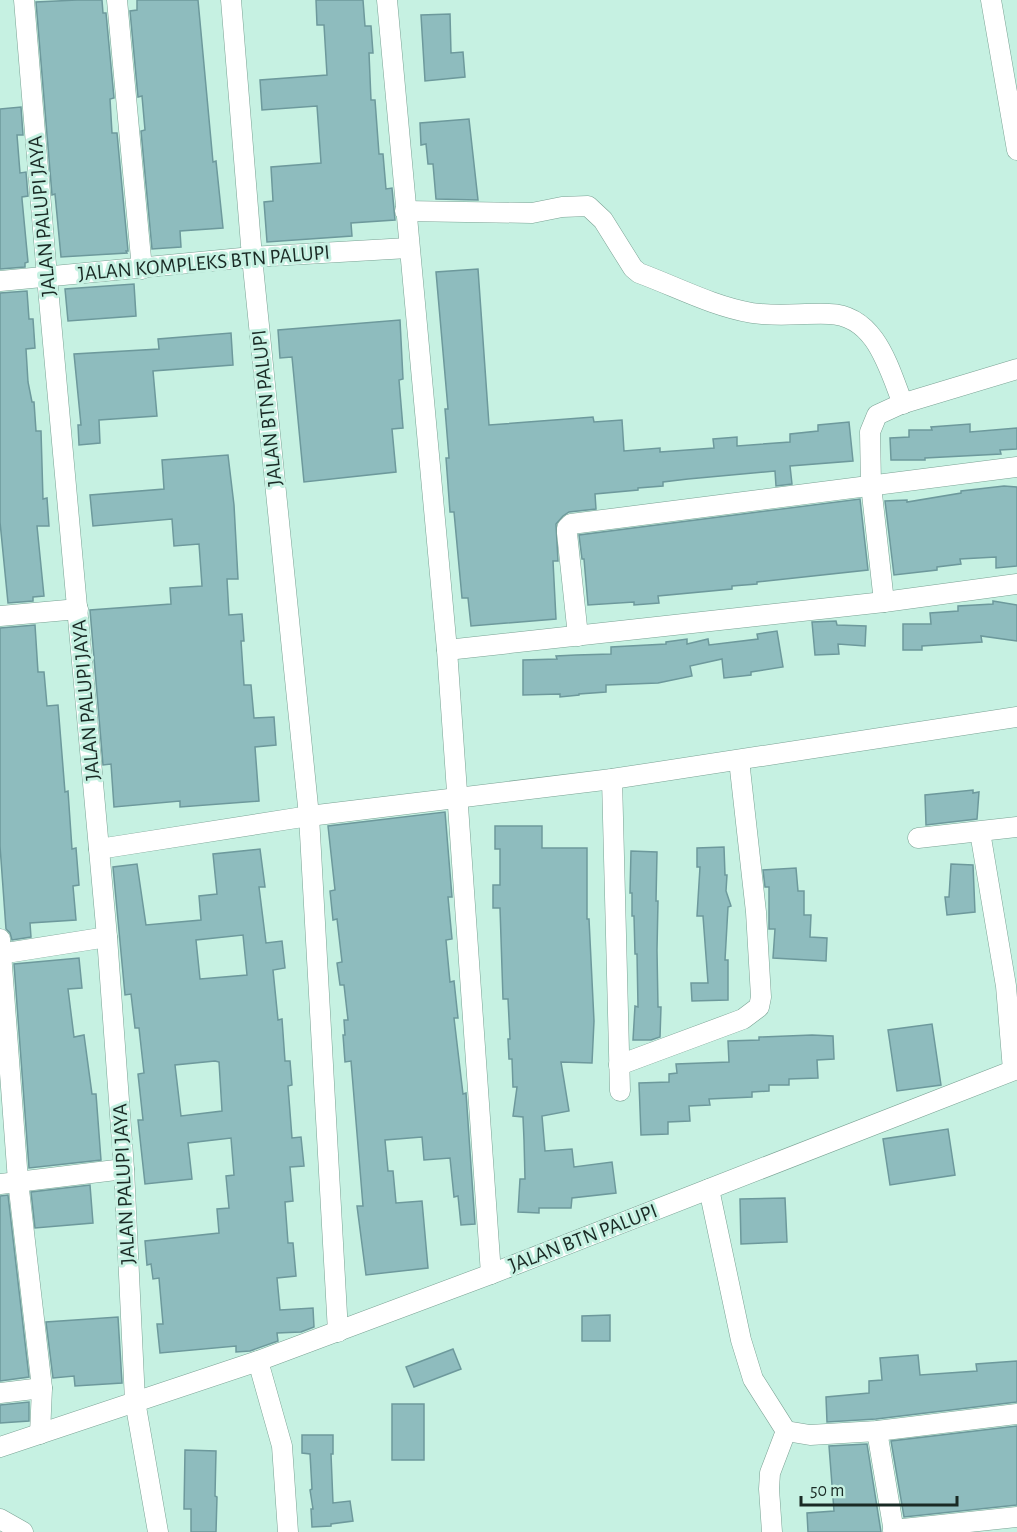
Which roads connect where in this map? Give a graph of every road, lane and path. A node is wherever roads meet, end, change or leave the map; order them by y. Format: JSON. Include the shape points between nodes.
{"nodes":[{"id":1,"x":24,"y":0,"type":"edge"},
{"id":2,"x":117,"y":0,"type":"edge"},
{"id":3,"x":231,"y":0,"type":"edge"},
{"id":4,"x":387,"y":0,"type":"edge"},
{"id":5,"x":991,"y":0,"type":"edge"},
{"id":6,"x":1017,"y":150,"type":"edge"},
{"id":7,"x":405,"y":211,"type":"junction"},
{"id":8,"x":408,"y":248,"type":"junction"},
{"id":9,"x":252,"y":256,"type":"junction"},
{"id":10,"x":142,"y":269,"type":"junction"},
{"id":11,"x":47,"y":277,"type":"junction"},
{"id":12,"x":0,"y":281,"type":"edge"},
{"id":13,"x":1017,"y":369,"type":"edge"},
{"id":14,"x":903,"y":404,"type":"junction"},
{"id":15,"x":1017,"y":467,"type":"edge"},
{"id":16,"x":871,"y":485,"type":"junction"},
{"id":17,"x":1017,"y":584,"type":"edge"},
{"id":18,"x":884,"y":602,"type":"junction"},
{"id":19,"x":78,"y":609,"type":"junction"},
{"id":20,"x":0,"y":615,"type":"edge"},
{"id":21,"x":578,"y":636,"type":"junction"},
{"id":22,"x":447,"y":650,"type":"junction"},
{"id":23,"x":1017,"y":717,"type":"edge"},
{"id":24,"x":739,"y":760,"type":"junction"},
{"id":25,"x":612,"y":779,"type":"junction"},
{"id":26,"x":457,"y":799,"type":"junction"},
{"id":27,"x":309,"y":816,"type":"junction"},
{"id":28,"x":1017,"y":827,"type":"edge"},
{"id":29,"x":980,"y":832,"type":"junction"},
{"id":30,"x":918,"y":838,"type":"dead end"},
{"id":31,"x":99,"y":849,"type":"junction"},
{"id":32,"x":108,"y":937,"type":"junction"},
{"id":33,"x":0,"y":949,"type":"edge"},
{"id":34,"x":1012,"y":984,"type":"edge"},
{"id":35,"x":619,"y":1065,"type":"junction"},
{"id":36,"x":1015,"y":1070,"type":"edge"},
{"id":37,"x":620,"y":1091,"type":"dead end"},
{"id":38,"x":124,"y":1169,"type":"junction"},
{"id":39,"x":9,"y":1182,"type":"edge"},
{"id":40,"x":709,"y":1189,"type":"junction"},
{"id":41,"x":491,"y":1274,"type":"junction"},
{"id":42,"x":338,"y":1332,"type":"junction"},
{"id":43,"x":258,"y":1362,"type":"junction"},
{"id":44,"x":42,"y":1388,"type":"junction"},
{"id":45,"x":0,"y":1393,"type":"edge"},
{"id":46,"x":135,"y":1401,"type":"junction"},
{"id":47,"x":1017,"y":1414,"type":"edge"},
{"id":48,"x":786,"y":1431,"type":"junction"},
{"id":49,"x":877,"y":1431,"type":"junction"},
{"id":50,"x":40,"y":1434,"type":"junction"},
{"id":51,"x":0,"y":1447,"type":"edge"},
{"id":52,"x":1017,"y":1517,"type":"edge"},
{"id":53,"x":0,"y":1519,"type":"edge"},
{"id":54,"x":894,"y":1531,"type":"edge"},
{"id":55,"x":23,"y":1532,"type":"edge"},
{"id":56,"x":158,"y":1532,"type":"edge"},
{"id":57,"x":288,"y":1532,"type":"edge"},
{"id":58,"x":772,"y":1532,"type":"edge"}],
"edges":[{"from":1,"to":11,"type":"street","name":"JALAN PALUPI JAYA"},
{"from":2,"to":10,"type":"street"},
{"from":3,"to":9,"type":"street","name":"JALAN BTN PALUPI"},
{"from":4,"to":7,"type":"street","name":"JALAN BTN PALUPI"},
{"from":5,"to":6,"type":"street"},
{"from":7,"to":8,"type":"street","name":"JALAN BTN PALUPI"},
{"from":7,"to":14,"type":"street","via":[[532,213],[588,206],[603,220],[639,273],[728,308],[776,316],[831,314],[856,322],[884,354]]},
{"from":8,"to":9,"type":"street","name":"JALAN KOMPLEKS BTN PALUPI"},
{"from":8,"to":22,"type":"street","name":"JALAN BTN PALUPI"},
{"from":9,"to":10,"type":"street","name":"JALAN KOMPLEKS BTN PALUPI"},
{"from":9,"to":27,"type":"street","name":"JALAN BTN PALUPI"},
{"from":10,"to":11,"type":"street","name":"JALAN KOMPLEKS BTN PALUPI"},
{"from":11,"to":12,"type":"street","name":"JALAN KOMPLEKS BTN PALUPI"},
{"from":11,"to":19,"type":"street","name":"JALAN PALUPI JAYA"},
{"from":13,"to":14,"type":"street"},
{"from":14,"to":16,"type":"street","via":[[877,415],[870,432]]},
{"from":15,"to":16,"type":"street"},
{"from":16,"to":18,"type":"street"},
{"from":16,"to":21,"type":"street","via":[[569,525]]},
{"from":17,"to":18,"type":"street"},
{"from":18,"to":21,"type":"street"},
{"from":19,"to":20,"type":"street"},
{"from":19,"to":31,"type":"street","name":"JALAN PALUPI JAYA"},
{"from":21,"to":22,"type":"street"},
{"from":22,"to":26,"type":"street","name":"JALAN BTN PALUPI"},
{"from":23,"to":24,"type":"street"},
{"from":24,"to":25,"type":"street"},
{"from":24,"to":35,"type":"street","via":[[756,912],[759,1007],[743,1019]]},
{"from":25,"to":26,"type":"street"},
{"from":25,"to":35,"type":"street"},
{"from":26,"to":27,"type":"street"},
{"from":26,"to":41,"type":"street","name":"JALAN BTN PALUPI"},
{"from":27,"to":31,"type":"street"},
{"from":27,"to":42,"type":"street","name":"JALAN BTN PALUPI"},
{"from":28,"to":29,"type":"street"},
{"from":29,"to":30,"type":"street"},
{"from":29,"to":34,"type":"street"},
{"from":31,"to":32,"type":"street","name":"JALAN PALUPI JAYA"},
{"from":32,"to":33,"type":"street"},
{"from":32,"to":38,"type":"street","name":"JALAN PALUPI JAYA"},
{"from":33,"to":39,"type":"street"},
{"from":34,"to":36,"type":"street"},
{"from":35,"to":37,"type":"street"},
{"from":36,"to":40,"type":"street","name":"JALAN BTN PALUPI"},
{"from":38,"to":39,"type":"street"},
{"from":38,"to":46,"type":"street","name":"JALAN PALUPI JAYA"},
{"from":39,"to":44,"type":"street"},
{"from":40,"to":41,"type":"street","name":"JALAN BTN PALUPI"},
{"from":40,"to":48,"type":"street","via":[[741,1341],[753,1379]]},
{"from":41,"to":42,"type":"street"},
{"from":42,"to":43,"type":"street"},
{"from":43,"to":46,"type":"street"},
{"from":43,"to":57,"type":"street","via":[[282,1446]]},
{"from":44,"to":45,"type":"street"},
{"from":44,"to":50,"type":"street"},
{"from":46,"to":50,"type":"street"},
{"from":46,"to":56,"type":"street","name":"JALAN PALUPI JAYA"},
{"from":47,"to":49,"type":"street"},
{"from":48,"to":49,"type":"street","via":[[810,1435]]},
{"from":48,"to":58,"type":"street","via":[[770,1473]]},
{"from":49,"to":54,"type":"street"},
{"from":50,"to":51,"type":"street"},
{"from":52,"to":54,"type":"street"},
{"from":53,"to":55,"type":"street"}]}
